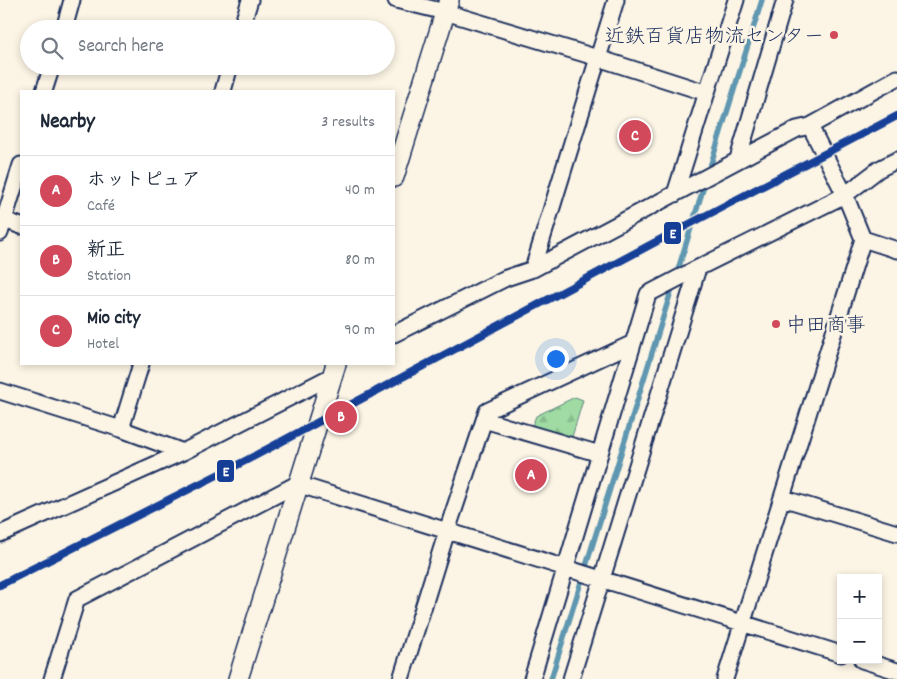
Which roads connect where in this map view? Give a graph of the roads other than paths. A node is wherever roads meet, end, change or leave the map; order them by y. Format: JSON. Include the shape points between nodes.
{"nodes":[{"id":1,"x":72,"y":0,"type":"edge"},
{"id":2,"x":250,"y":0,"type":"edge"},
{"id":3,"x":396,"y":0,"type":"edge"},
{"id":4,"x":616,"y":0,"type":"edge"},
{"id":5,"x":736,"y":0,"type":"edge"},
{"id":6,"x":785,"y":0,"type":"edge"},
{"id":7,"x":447,"y":6,"type":"edge"},
{"id":8,"x":66,"y":20,"type":"edge"},
{"id":9,"x":244,"y":20,"type":"edge"},
{"id":10,"x":598,"y":58,"type":"junction"},
{"id":11,"x":49,"y":75,"type":"edge"},
{"id":12,"x":227,"y":75,"type":"edge"},
{"id":13,"x":897,"y":78,"type":"edge"},
{"id":14,"x":44,"y":90,"type":"edge"},
{"id":15,"x":222,"y":90,"type":"edge"},
{"id":16,"x":707,"y":93,"type":"junction"},
{"id":17,"x":810,"y":126,"type":"junction"},
{"id":18,"x":897,"y":160,"type":"edge"},
{"id":19,"x":736,"y":161,"type":"junction"},
{"id":20,"x":20,"y":168,"type":"edge"},
{"id":21,"x":395,"y":174,"type":"edge"},
{"id":22,"x":675,"y":194,"type":"junction"},
{"id":23,"x":845,"y":195,"type":"junction"},
{"id":24,"x":20,"y":226,"type":"edge"},
{"id":25,"x":2,"y":227,"type":"edge"},
{"id":26,"x":863,"y":239,"type":"junction"},
{"id":27,"x":897,"y":250,"type":"edge"},
{"id":28,"x":532,"y":268,"type":"junction"},
{"id":29,"x":696,"y":269,"type":"junction"},
{"id":30,"x":395,"y":334,"type":"edge"},
{"id":31,"x":633,"y":343,"type":"junction"},
{"id":32,"x":141,"y":365,"type":"edge"},
{"id":33,"x":334,"y":370,"type":"edge"},
{"id":34,"x":0,"y":391,"type":"edge"},
{"id":35,"x":484,"y":420,"type":"junction"},
{"id":36,"x":121,"y":429,"type":"junction"},
{"id":37,"x":183,"y":452,"type":"junction"},
{"id":38,"x":600,"y":454,"type":"junction"},
{"id":39,"x":297,"y":484,"type":"junction"},
{"id":40,"x":782,"y":498,"type":"junction"},
{"id":41,"x":447,"y":531,"type":"junction"},
{"id":42,"x":897,"y":533,"type":"edge"},
{"id":43,"x":0,"y":534,"type":"edge"},
{"id":44,"x":569,"y":569,"type":"junction"},
{"id":45,"x":598,"y":578,"type":"junction"},
{"id":46,"x":742,"y":623,"type":"junction"},
{"id":47,"x":837,"y":653,"type":"edge"},
{"id":48,"x":875,"y":664,"type":"edge"},
{"id":49,"x":897,"y":671,"type":"edge"},
{"id":50,"x":52,"y":679,"type":"edge"},
{"id":51,"x":238,"y":679,"type":"edge"},
{"id":52,"x":401,"y":679,"type":"edge"},
{"id":53,"x":532,"y":679,"type":"edge"},
{"id":54,"x":571,"y":679,"type":"edge"},
{"id":55,"x":725,"y":679,"type":"edge"}],
"edges":[{"from":1,"to":8,"type":"street"},
{"from":2,"to":9,"type":"street"},
{"from":3,"to":7,"type":"street"},
{"from":4,"to":10,"type":"street"},
{"from":5,"to":16,"type":"street"},
{"from":6,"to":19,"type":"street"},
{"from":7,"to":10,"type":"street"},
{"from":7,"to":21,"type":"street"},
{"from":10,"to":16,"type":"street"},
{"from":10,"to":28,"type":"street"},
{"from":11,"to":14,"type":"street"},
{"from":12,"to":15,"type":"street"},
{"from":13,"to":17,"type":"street"},
{"from":16,"to":22,"type":"street"},
{"from":17,"to":19,"type":"street","via":[[797,129]]},
{"from":17,"to":23,"type":"street"},
{"from":18,"to":23,"type":"street","via":[[879,169]]},
{"from":19,"to":22,"type":"street"},
{"from":20,"to":25,"type":"street"},
{"from":22,"to":28,"type":"street"},
{"from":23,"to":26,"type":"street"},
{"from":23,"to":29,"type":"street"},
{"from":24,"to":25,"type":"street"},
{"from":26,"to":27,"type":"street"},
{"from":26,"to":40,"type":"street"},
{"from":28,"to":30,"type":"street"},
{"from":29,"to":31,"type":"street","via":[[648,294]]},
{"from":29,"to":45,"type":"street"},
{"from":31,"to":35,"type":"street","via":[[487,411]]},
{"from":31,"to":38,"type":"street"},
{"from":32,"to":36,"type":"street"},
{"from":33,"to":37,"type":"street"},
{"from":33,"to":39,"type":"street"},
{"from":34,"to":36,"type":"street"},
{"from":35,"to":38,"type":"street"},
{"from":35,"to":41,"type":"street"},
{"from":36,"to":37,"type":"street"},
{"from":37,"to":43,"type":"street"},
{"from":38,"to":44,"type":"street"},
{"from":39,"to":41,"type":"street"},
{"from":39,"to":50,"type":"street","via":[[77,599]]},
{"from":39,"to":51,"type":"street"},
{"from":40,"to":42,"type":"street"},
{"from":40,"to":46,"type":"street"},
{"from":41,"to":44,"type":"street"},
{"from":41,"to":52,"type":"street"},
{"from":44,"to":45,"type":"street"},
{"from":44,"to":53,"type":"street"},
{"from":45,"to":46,"type":"street"},
{"from":45,"to":54,"type":"street"},
{"from":46,"to":47,"type":"street"},
{"from":46,"to":55,"type":"street"},
{"from":48,"to":49,"type":"street"}]}
